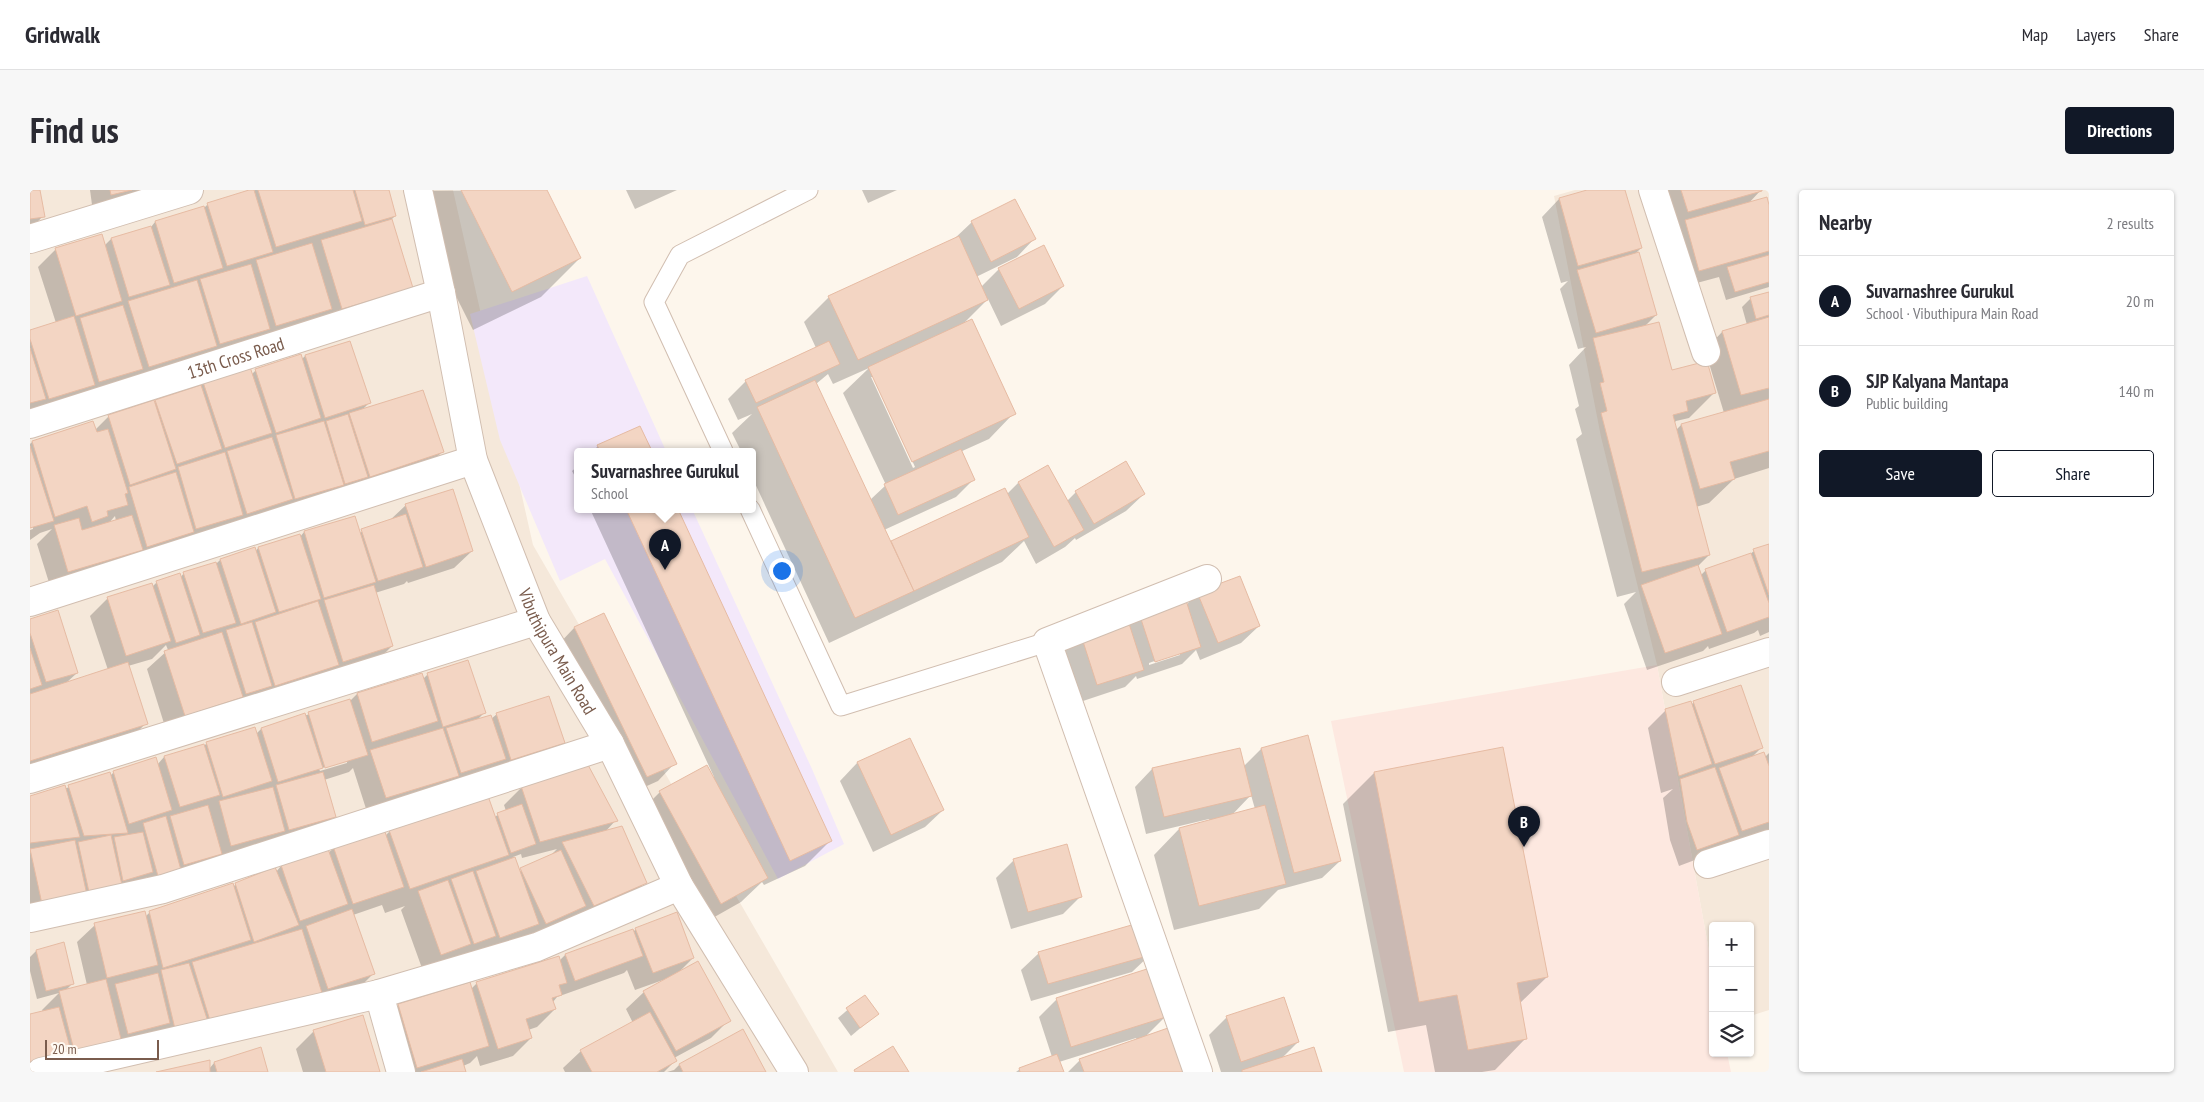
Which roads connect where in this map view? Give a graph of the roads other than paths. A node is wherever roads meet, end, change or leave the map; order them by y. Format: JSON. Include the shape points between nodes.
{"nodes":[{"id":1,"x":189,"y":190,"type":"edge"},
{"id":2,"x":418,"y":190,"type":"edge"},
{"id":3,"x":808,"y":190,"type":"edge"},
{"id":4,"x":1653,"y":190,"type":"edge"},
{"id":5,"x":30,"y":239,"type":"edge"},
{"id":6,"x":441,"y":293,"type":"junction"},
{"id":7,"x":1706,"y":352,"type":"dead end"},
{"id":8,"x":30,"y":424,"type":"edge"},
{"id":9,"x":722,"y":448,"type":"edge"},
{"id":10,"x":472,"y":460,"type":"junction"},
{"id":11,"x":752,"y":513,"type":"edge"},
{"id":12,"x":1207,"y":579,"type":"dead end"},
{"id":13,"x":30,"y":602,"type":"edge"},
{"id":14,"x":536,"y":621,"type":"junction"},
{"id":15,"x":1047,"y":642,"type":"junction"},
{"id":16,"x":1769,"y":652,"type":"edge"},
{"id":17,"x":1676,"y":682,"type":"dead end"},
{"id":18,"x":610,"y":744,"type":"junction"},
{"id":19,"x":30,"y":778,"type":"edge"},
{"id":20,"x":1769,"y":844,"type":"edge"},
{"id":21,"x":1708,"y":864,"type":"dead end"},
{"id":22,"x":679,"y":886,"type":"junction"},
{"id":23,"x":30,"y":918,"type":"edge"},
{"id":24,"x":379,"y":994,"type":"junction"},
{"id":25,"x":41,"y":1072,"type":"edge"},
{"id":26,"x":401,"y":1072,"type":"edge"},
{"id":27,"x":794,"y":1072,"type":"edge"},
{"id":28,"x":1198,"y":1072,"type":"edge"}],
"edges":[{"from":1,"to":5,"type":"street"},
{"from":2,"to":6,"type":"street","name":"Vibuthipura Main Road"},
{"from":3,"to":9,"type":"lane","via":[[680,255],[654,302]]},
{"from":4,"to":7,"type":"street"},
{"from":6,"to":8,"type":"street","name":"13th Cross Road"},
{"from":6,"to":10,"type":"street","name":"Vibuthipura Main Road"},
{"from":10,"to":13,"type":"street"},
{"from":10,"to":14,"type":"street","name":"Vibuthipura Main Road"},
{"from":11,"to":15,"type":"lane","via":[[842,706]]},
{"from":12,"to":15,"type":"street"},
{"from":14,"to":18,"type":"street","name":"Vibuthipura Main Road"},
{"from":14,"to":19,"type":"street"},
{"from":15,"to":28,"type":"street"},
{"from":16,"to":17,"type":"street"},
{"from":18,"to":22,"type":"street","name":"Vibuthipura Main Road"},
{"from":18,"to":23,"type":"street","via":[[163,889]]},
{"from":20,"to":21,"type":"street"},
{"from":22,"to":24,"type":"street","via":[[537,946]]},
{"from":22,"to":27,"type":"street","name":"Vibuthipura Main Road"},
{"from":24,"to":25,"type":"street"},
{"from":24,"to":26,"type":"street"}]}
